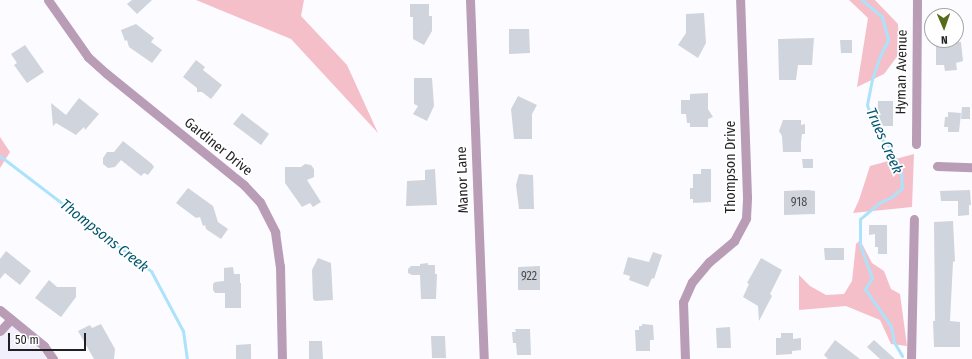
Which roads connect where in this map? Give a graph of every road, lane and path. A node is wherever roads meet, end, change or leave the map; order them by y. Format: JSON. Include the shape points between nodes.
{"nodes":[{"id":1,"x":48,"y":0,"type":"edge"},
{"id":2,"x":470,"y":0,"type":"edge"},
{"id":3,"x":740,"y":0,"type":"edge"},
{"id":4,"x":917,"y":0,"type":"edge"},
{"id":5,"x":916,"y":144,"type":"dead end"},
{"id":6,"x":937,"y":166,"type":"dead end"},
{"id":7,"x":972,"y":167,"type":"edge"},
{"id":8,"x":914,"y":219,"type":"dead end"},
{"id":9,"x":0,"y":310,"type":"edge"},
{"id":10,"x":11,"y":319,"type":"junction"},
{"id":11,"x":0,"y":331,"type":"edge"},
{"id":12,"x":53,"y":359,"type":"edge"},
{"id":13,"x":282,"y":359,"type":"edge"},
{"id":14,"x":484,"y":359,"type":"edge"},
{"id":15,"x":685,"y":359,"type":"edge"},
{"id":16,"x":911,"y":359,"type":"edge"}],
"edges":[{"from":1,"to":13,"type":"street","name":"Gardiner Drive","via":[[88,57],[244,185],[260,202],[275,232],[280,266]]},
{"from":2,"to":14,"type":"street","name":"Manor Lane"},
{"from":3,"to":15,"type":"street","name":"Thompson Drive","via":[[746,218],[734,241],[709,262],[692,282],[682,302]]},
{"from":4,"to":5,"type":"street","name":"Hyman Avenue"},
{"from":6,"to":7,"type":"street"},
{"from":8,"to":16,"type":"street"},
{"from":9,"to":10,"type":"street"},
{"from":10,"to":11,"type":"street"},
{"from":10,"to":12,"type":"street","via":[[44,346]]}]}
